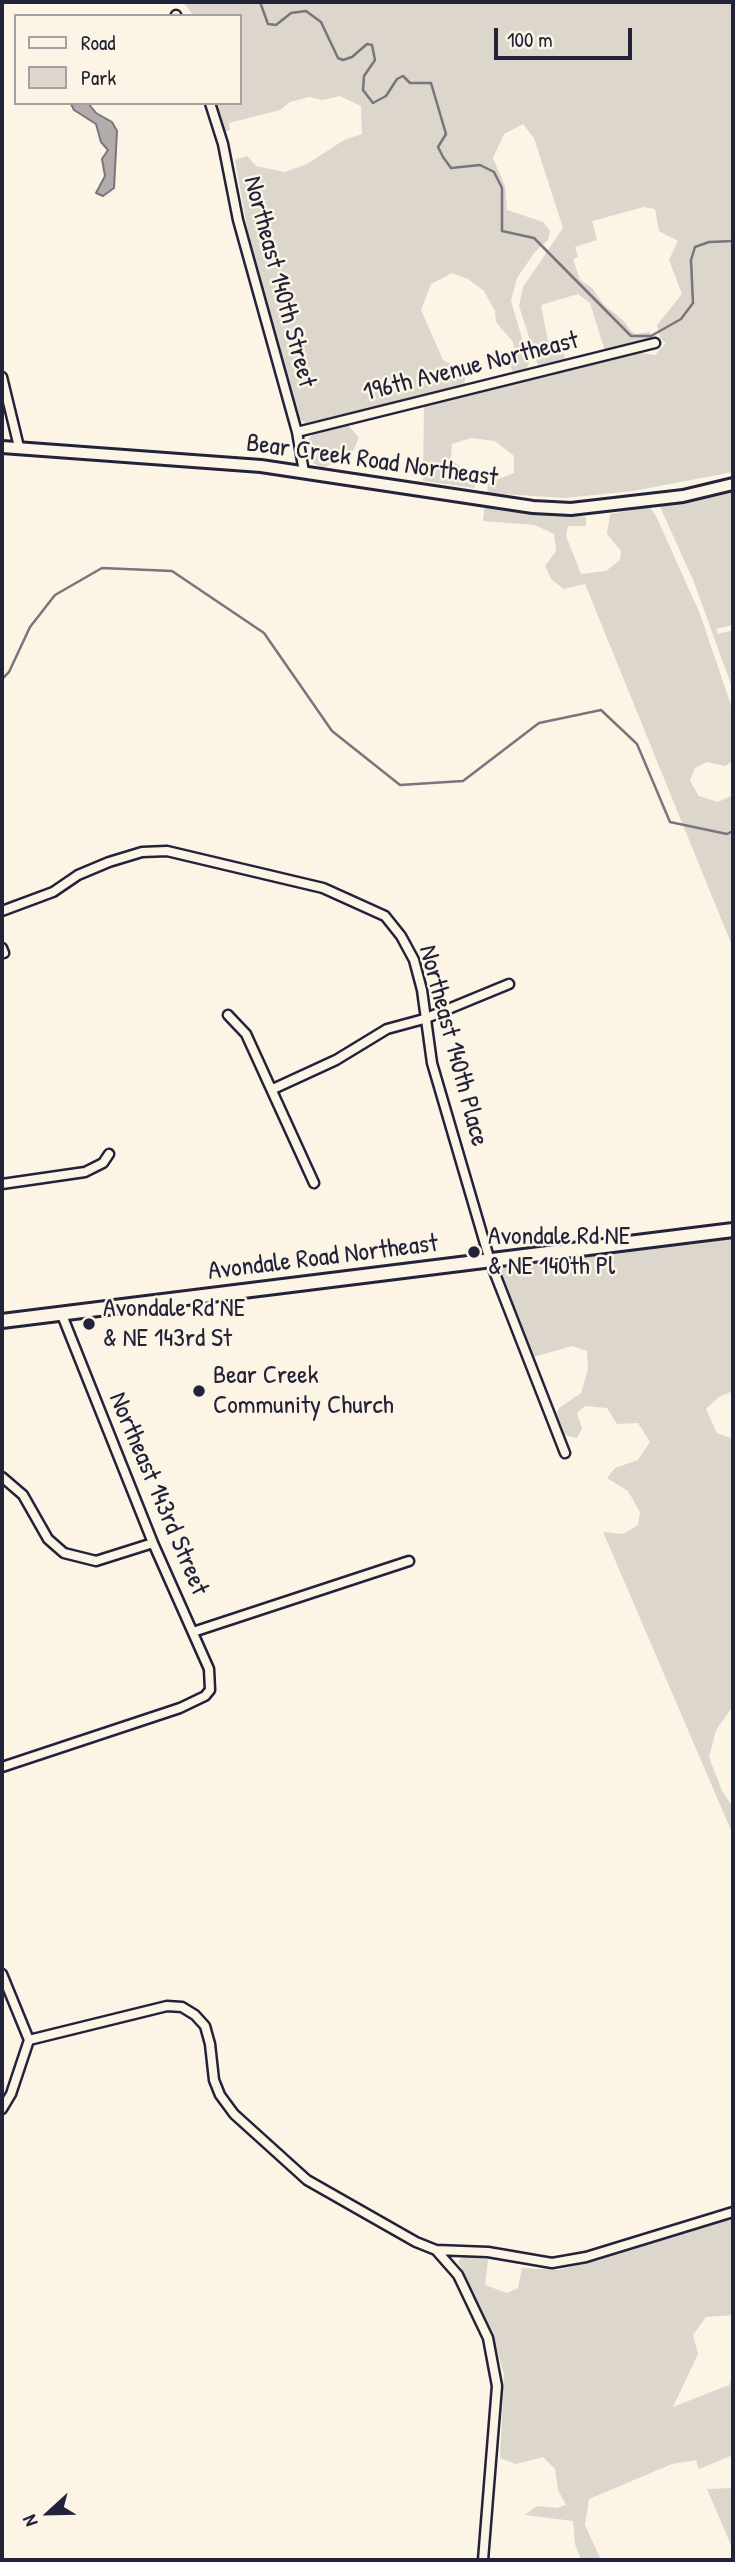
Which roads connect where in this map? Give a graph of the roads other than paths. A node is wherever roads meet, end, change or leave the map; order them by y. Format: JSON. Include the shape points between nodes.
{"nodes":[{"id":1,"x":211,"y":105,"type":"edge"},
{"id":2,"x":655,"y":343,"type":"dead end"},
{"id":3,"x":2,"y":377,"type":"edge"},
{"id":4,"x":297,"y":432,"type":"junction"},
{"id":5,"x":2,"y":447,"type":"edge"},
{"id":6,"x":19,"y":447,"type":"junction"},
{"id":7,"x":303,"y":472,"type":"junction"},
{"id":8,"x":733,"y":484,"type":"edge"},
{"id":9,"x":2,"y":911,"type":"edge"},
{"id":10,"x":509,"y":984,"type":"dead end"},
{"id":11,"x":228,"y":1015,"type":"dead end"},
{"id":12,"x":424,"y":1019,"type":"junction"},
{"id":13,"x":273,"y":1089,"type":"junction"},
{"id":14,"x":109,"y":1154,"type":"dead end"},
{"id":15,"x":314,"y":1182,"type":"dead end"},
{"id":16,"x":2,"y":1184,"type":"edge"},
{"id":17,"x":733,"y":1230,"type":"edge"},
{"id":18,"x":490,"y":1261,"type":"junction"},
{"id":19,"x":62,"y":1315,"type":"junction"},
{"id":20,"x":2,"y":1321,"type":"edge"},
{"id":21,"x":565,"y":1453,"type":"dead end"},
{"id":22,"x":2,"y":1477,"type":"edge"},
{"id":23,"x":153,"y":1544,"type":"junction"},
{"id":24,"x":409,"y":1561,"type":"dead end"},
{"id":25,"x":193,"y":1632,"type":"junction"},
{"id":26,"x":2,"y":1766,"type":"edge"},
{"id":27,"x":2,"y":1974,"type":"edge"},
{"id":28,"x":29,"y":2040,"type":"junction"},
{"id":29,"x":2,"y":2109,"type":"edge"},
{"id":30,"x":733,"y":2212,"type":"edge"},
{"id":31,"x":436,"y":2250,"type":"junction"},
{"id":32,"x":483,"y":2560,"type":"edge"}],
"edges":[{"from":1,"to":4,"type":"street","name":"Northeast 140th Street"},
{"from":2,"to":4,"type":"street","name":"196th Avenue Northeast"},
{"from":3,"to":6,"type":"street"},
{"from":4,"to":7,"type":"street","name":"Northeast 140th Street"},
{"from":5,"to":6,"type":"street","name":"Bear Creek Road Northeast"},
{"from":6,"to":7,"type":"street","name":"Bear Creek Road Northeast"},
{"from":7,"to":8,"type":"street","name":"Bear Creek Road Northeast","via":[[571,509],[683,496]]},
{"from":9,"to":12,"type":"street","name":"Northeast 140th Place","via":[[53,892],[108,862],[142,852],[212,859],[323,888],[385,916],[401,936],[419,980]]},
{"from":10,"to":12,"type":"street"},
{"from":11,"to":13,"type":"street","via":[[246,1034]]},
{"from":12,"to":13,"type":"street","via":[[371,1036],[336,1060]]},
{"from":12,"to":18,"type":"street","name":"Northeast 140th Place","via":[[432,1063]]},
{"from":13,"to":15,"type":"street"},
{"from":14,"to":16,"type":"street","via":[[103,1163],[85,1172]]},
{"from":17,"to":18,"type":"main road","name":"Avondale Road Northeast"},
{"from":18,"to":19,"type":"main road","name":"Avondale Road Northeast"},
{"from":18,"to":21,"type":"street","name":"Northeast 140th Place"},
{"from":19,"to":20,"type":"main road","name":"Avondale Road Northeast"},
{"from":19,"to":23,"type":"street","name":"Northeast 143rd Street"},
{"from":22,"to":23,"type":"street","via":[[23,1496],[48,1539],[64,1553],[96,1561]]},
{"from":23,"to":25,"type":"street","name":"Northeast 143rd Street"},
{"from":24,"to":25,"type":"street"},
{"from":25,"to":26,"type":"street","name":"Northeast 143rd Street","via":[[209,1669],[210,1690],[205,1696]]},
{"from":27,"to":28,"type":"street"},
{"from":28,"to":29,"type":"street"},
{"from":28,"to":31,"type":"street","via":[[167,2006],[182,2007],[205,2026],[220,2095],[244,2124],[307,2180]]},
{"from":30,"to":31,"type":"street","via":[[552,2263],[488,2252]]},
{"from":31,"to":32,"type":"street","via":[[467,2290],[494,2363],[497,2386]]}]}
